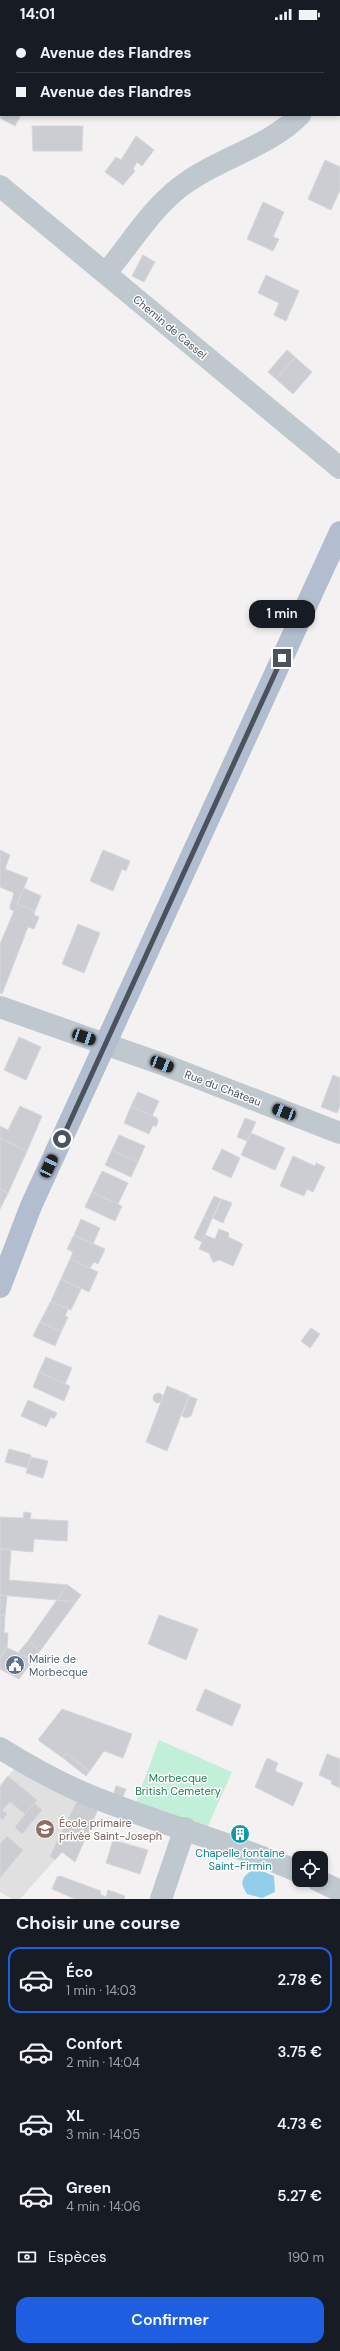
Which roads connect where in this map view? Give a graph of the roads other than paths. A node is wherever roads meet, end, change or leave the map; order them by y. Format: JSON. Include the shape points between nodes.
{"nodes":[{"id":1,"x":299,"y":116,"type":"edge"},
{"id":2,"x":0,"y":186,"type":"edge"},
{"id":3,"x":106,"y":273,"type":"junction"},
{"id":4,"x":340,"y":468,"type":"edge"},
{"id":5,"x":340,"y":532,"type":"edge"},
{"id":6,"x":0,"y":1007,"type":"edge"},
{"id":7,"x":105,"y":1045,"type":"junction"},
{"id":8,"x":340,"y":1133,"type":"edge"},
{"id":9,"x":0,"y":1287,"type":"edge"},
{"id":10,"x":0,"y":1748,"type":"edge"},
{"id":11,"x":185,"y":1828,"type":"junction"},
{"id":12,"x":292,"y":1869,"type":"edge"},
{"id":13,"x":328,"y":1885,"type":"edge"},
{"id":14,"x":340,"y":1891,"type":"edge"},
{"id":15,"x":161,"y":1899,"type":"edge"}],
"edges":[{"from":1,"to":3,"type":"street","via":[[268,140],[212,167],[180,187],[154,213]]},
{"from":2,"to":3,"type":"street","name":"Chemin de Cassel"},
{"from":3,"to":4,"type":"street","name":"Chemin de Cassel"},
{"from":5,"to":7,"type":"main road"},
{"from":6,"to":7,"type":"street","name":"Rue du Château"},
{"from":7,"to":8,"type":"street","name":"Rue du Château"},
{"from":7,"to":9,"type":"main road","via":[[22,1225]]},
{"from":10,"to":11,"type":"street","via":[[38,1771],[78,1790]]},
{"from":11,"to":12,"type":"street"},
{"from":11,"to":15,"type":"street"},
{"from":13,"to":14,"type":"street"}]}
